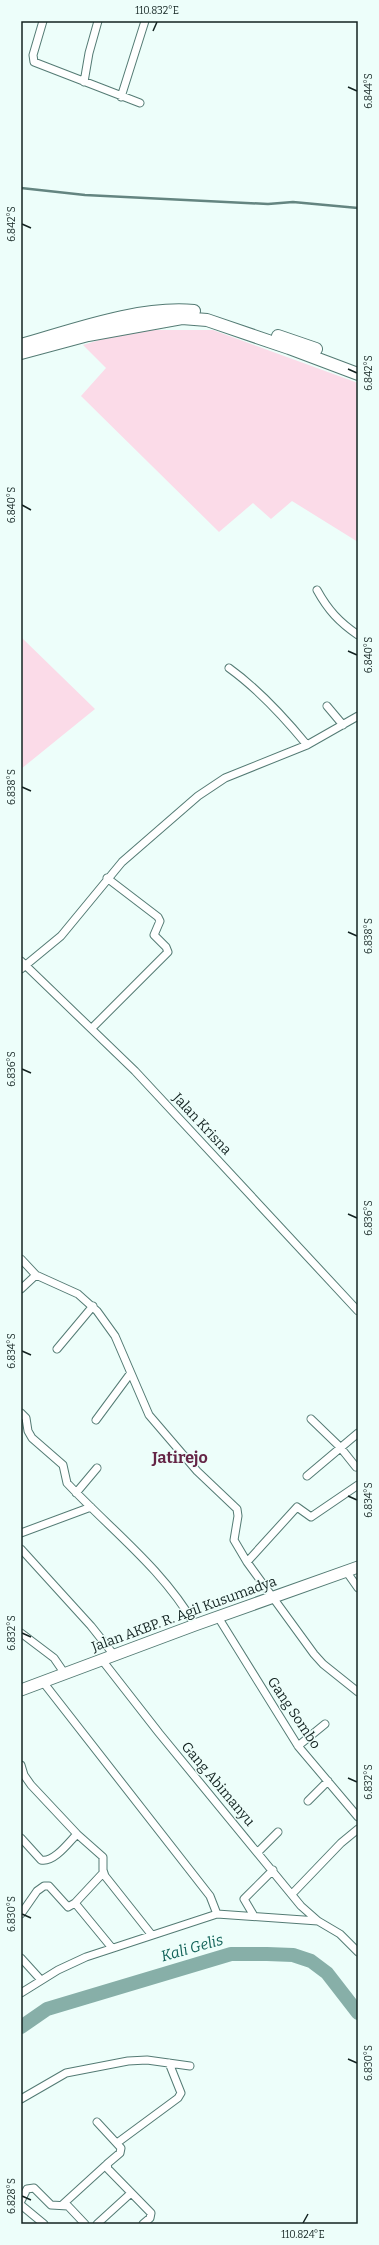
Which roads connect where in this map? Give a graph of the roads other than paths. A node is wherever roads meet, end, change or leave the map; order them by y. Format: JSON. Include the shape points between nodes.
{"nodes":[{"id":1,"x":43,"y":21,"type":"edge"},
{"id":2,"x":98,"y":21,"type":"edge"},
{"id":3,"x":145,"y":21,"type":"edge"},
{"id":4,"x":84,"y":82,"type":"junction"},
{"id":5,"x":121,"y":97,"type":"junction"},
{"id":6,"x":140,"y":103,"type":"dead end"},
{"id":7,"x":21,"y":345,"type":"edge"},
{"id":8,"x":21,"y":353,"type":"edge"},
{"id":9,"x":358,"y":366,"type":"edge"},
{"id":10,"x":358,"y":374,"type":"edge"},
{"id":11,"x":317,"y":590,"type":"dead end"},
{"id":12,"x":358,"y":635,"type":"edge"},
{"id":13,"x":229,"y":668,"type":"dead end"},
{"id":14,"x":327,"y":706,"type":"dead end"},
{"id":15,"x":358,"y":716,"type":"edge"},
{"id":16,"x":343,"y":725,"type":"junction"},
{"id":17,"x":307,"y":745,"type":"junction"},
{"id":18,"x":107,"y":878,"type":"junction"},
{"id":19,"x":21,"y":961,"type":"edge"},
{"id":20,"x":24,"y":968,"type":"edge"},
{"id":21,"x":92,"y":1028,"type":"junction"},
{"id":22,"x":21,"y":1259,"type":"edge"},
{"id":23,"x":36,"y":1275,"type":"junction"},
{"id":24,"x":21,"y":1289,"type":"edge"},
{"id":25,"x":93,"y":1306,"type":"junction"},
{"id":26,"x":358,"y":1311,"type":"edge"},
{"id":27,"x":57,"y":1349,"type":"dead end"},
{"id":28,"x":130,"y":1374,"type":"junction"},
{"id":29,"x":21,"y":1413,"type":"edge"},
{"id":30,"x":311,"y":1419,"type":"dead end"},
{"id":31,"x":96,"y":1420,"type":"dead end"},
{"id":32,"x":358,"y":1433,"type":"edge"},
{"id":33,"x":340,"y":1447,"type":"junction"},
{"id":34,"x":356,"y":1467,"type":"dead end"},
{"id":35,"x":97,"y":1468,"type":"dead end"},
{"id":36,"x":307,"y":1476,"type":"dead end"},
{"id":37,"x":358,"y":1485,"type":"edge"},
{"id":38,"x":76,"y":1493,"type":"junction"},
{"id":39,"x":91,"y":1507,"type":"junction"},
{"id":40,"x":21,"y":1533,"type":"edge"},
{"id":41,"x":21,"y":1549,"type":"edge"},
{"id":42,"x":247,"y":1562,"type":"junction"},
{"id":43,"x":358,"y":1567,"type":"edge"},
{"id":44,"x":346,"y":1572,"type":"junction"},
{"id":45,"x":358,"y":1588,"type":"edge"},
{"id":46,"x":272,"y":1597,"type":"junction"},
{"id":47,"x":218,"y":1617,"type":"junction"},
{"id":48,"x":195,"y":1625,"type":"junction"},
{"id":49,"x":21,"y":1633,"type":"edge"},
{"id":50,"x":114,"y":1655,"type":"junction"},
{"id":51,"x":102,"y":1660,"type":"junction"},
{"id":52,"x":65,"y":1674,"type":"junction"},
{"id":53,"x":43,"y":1682,"type":"junction"},
{"id":54,"x":21,"y":1690,"type":"edge"},
{"id":55,"x":358,"y":1692,"type":"edge"},
{"id":56,"x":325,"y":1724,"type":"dead end"},
{"id":57,"x":298,"y":1746,"type":"junction"},
{"id":58,"x":21,"y":1765,"type":"edge"},
{"id":59,"x":328,"y":1781,"type":"junction"},
{"id":60,"x":308,"y":1801,"type":"dead end"},
{"id":61,"x":358,"y":1817,"type":"edge"},
{"id":62,"x":358,"y":1829,"type":"edge"},
{"id":63,"x":278,"y":1832,"type":"dead end"},
{"id":64,"x":77,"y":1834,"type":"junction"},
{"id":65,"x":21,"y":1838,"type":"edge"},
{"id":66,"x":258,"y":1852,"type":"junction"},
{"id":67,"x":273,"y":1870,"type":"junction"},
{"id":68,"x":103,"y":1873,"type":"junction"},
{"id":69,"x":292,"y":1894,"type":"junction"},
{"id":70,"x":74,"y":1903,"type":"junction"},
{"id":71,"x":21,"y":1914,"type":"edge"},
{"id":72,"x":217,"y":1914,"type":"junction"},
{"id":73,"x":254,"y":1916,"type":"junction"},
{"id":74,"x":318,"y":1921,"type":"junction"},
{"id":75,"x":151,"y":1934,"type":"junction"},
{"id":76,"x":112,"y":1948,"type":"junction"},
{"id":77,"x":358,"y":1952,"type":"edge"},
{"id":78,"x":21,"y":1958,"type":"edge"},
{"id":79,"x":41,"y":1980,"type":"junction"},
{"id":80,"x":21,"y":1993,"type":"edge"},
{"id":81,"x":170,"y":2063,"type":"junction"},
{"id":82,"x":190,"y":2066,"type":"dead end"},
{"id":83,"x":21,"y":2099,"type":"edge"},
{"id":84,"x":96,"y":2122,"type":"dead end"},
{"id":85,"x":117,"y":2144,"type":"junction"},
{"id":86,"x":107,"y":2164,"type":"junction"},
{"id":87,"x":131,"y":2193,"type":"junction"},
{"id":88,"x":22,"y":2198,"type":"edge"},
{"id":89,"x":21,"y":2205,"type":"edge"},
{"id":90,"x":62,"y":2205,"type":"junction"},
{"id":91,"x":44,"y":2224,"type":"edge"},
{"id":92,"x":85,"y":2224,"type":"edge"},
{"id":93,"x":97,"y":2224,"type":"edge"},
{"id":94,"x":143,"y":2224,"type":"edge"}],
"edges":[{"from":1,"to":4,"type":"street","via":[[33,55],[34,62]]},
{"from":2,"to":4,"type":"street","via":[[88,53]]},
{"from":3,"to":5,"type":"street"},
{"from":4,"to":5,"type":"street"},
{"from":5,"to":6,"type":"street"},
{"from":7,"to":9,"type":"highway","via":[[152,312],[179,310],[212,314],[294,340]]},
{"from":8,"to":10,"type":"highway","via":[[88,335],[182,318],[207,320]]},
{"from":11,"to":12,"type":"street","via":[[327,609],[341,624]]},
{"from":13,"to":17,"type":"street","via":[[246,680],[292,726]]},
{"from":14,"to":16,"type":"street"},
{"from":15,"to":16,"type":"street"},
{"from":16,"to":17,"type":"street"},
{"from":17,"to":18,"type":"street","via":[[225,778],[129,855]]},
{"from":18,"to":20,"type":"street","via":[[62,936]]},
{"from":18,"to":21,"type":"street","via":[[158,917],[160,921],[154,936],[168,952]]},
{"from":19,"to":20,"type":"street","name":"Jalan Krisna"},
{"from":20,"to":21,"type":"street","name":"Jalan Krisna"},
{"from":21,"to":26,"type":"street","name":"Jalan Krisna"},
{"from":22,"to":23,"type":"street"},
{"from":23,"to":24,"type":"street"},
{"from":23,"to":25,"type":"street","via":[[73,1291]]},
{"from":25,"to":27,"type":"street"},
{"from":25,"to":28,"type":"street","via":[[110,1327]]},
{"from":28,"to":31,"type":"street"},
{"from":28,"to":42,"type":"street","via":[[156,1424],[197,1471],[237,1509],[234,1540]]},
{"from":29,"to":38,"type":"street","via":[[26,1418],[32,1438],[63,1465],[67,1483]]},
{"from":30,"to":33,"type":"street"},
{"from":32,"to":33,"type":"street"},
{"from":33,"to":34,"type":"street"},
{"from":33,"to":36,"type":"street"},
{"from":35,"to":38,"type":"street"},
{"from":37,"to":42,"type":"street","via":[[312,1516],[297,1507]]},
{"from":38,"to":39,"type":"street"},
{"from":39,"to":40,"type":"street"},
{"from":39,"to":48,"type":"street","via":[[165,1580],[181,1600]]},
{"from":41,"to":50,"type":"street"},
{"from":42,"to":46,"type":"street"},
{"from":43,"to":44,"type":"main road","name":"Jalan AKBP. R. Agil Kusumadya"},
{"from":44,"to":45,"type":"street"},
{"from":44,"to":46,"type":"main road","name":"Jalan AKBP. R. Agil Kusumadya"},
{"from":46,"to":47,"type":"main road","name":"Jalan AKBP. R. Agil Kusumadya"},
{"from":46,"to":55,"type":"street","via":[[323,1664]]},
{"from":47,"to":48,"type":"main road","name":"Jalan AKBP. R. Agil Kusumadya"},
{"from":47,"to":57,"type":"street","name":"Gang Sombo"},
{"from":48,"to":50,"type":"main road","name":"Jalan AKBP. R. Agil Kusumadya"},
{"from":49,"to":52,"type":"street","via":[[54,1658]]},
{"from":50,"to":51,"type":"main road","name":"Jalan AKBP. R. Agil Kusumadya"},
{"from":51,"to":52,"type":"main road","name":"Jalan AKBP. R. Agil Kusumadya"},
{"from":51,"to":66,"type":"street","name":"Gang Abimanyu"},
{"from":52,"to":53,"type":"main road","name":"Jalan AKBP. R. Agil Kusumadya"},
{"from":53,"to":54,"type":"main road","name":"Jalan AKBP. R. Agil Kusumadya"},
{"from":53,"to":72,"type":"street","via":[[210,1896]]},
{"from":56,"to":57,"type":"street"},
{"from":57,"to":59,"type":"street","name":"Gang Sombo"},
{"from":58,"to":64,"type":"street","via":[[31,1786]]},
{"from":59,"to":60,"type":"street"},
{"from":59,"to":61,"type":"street","name":"Gang Sombo"},
{"from":62,"to":69,"type":"street"},
{"from":63,"to":66,"type":"street"},
{"from":64,"to":65,"type":"street","via":[[52,1858],[45,1861],[41,1860]]},
{"from":64,"to":68,"type":"street","via":[[103,1857]]},
{"from":66,"to":67,"type":"street","name":"Gang Abimanyu"},
{"from":67,"to":69,"type":"street","name":"Gang Abimanyu"},
{"from":67,"to":73,"type":"street","via":[[244,1899]]},
{"from":68,"to":70,"type":"street"},
{"from":68,"to":75,"type":"street"},
{"from":69,"to":74,"type":"street","name":"Gang Abimanyu"},
{"from":70,"to":71,"type":"street","via":[[68,1906],[49,1886],[44,1886],[37,1891]]},
{"from":70,"to":76,"type":"street"},
{"from":72,"to":73,"type":"street"},
{"from":72,"to":75,"type":"street"},
{"from":73,"to":74,"type":"street"},
{"from":74,"to":77,"type":"street","via":[[340,1934]]},
{"from":75,"to":76,"type":"street"},
{"from":76,"to":79,"type":"street","via":[[71,1963]]},
{"from":78,"to":79,"type":"street"},
{"from":79,"to":80,"type":"street"},
{"from":81,"to":82,"type":"street"},
{"from":81,"to":83,"type":"street","via":[[128,2061],[66,2073]]},
{"from":81,"to":85,"type":"street","via":[[181,2093],[178,2098]]},
{"from":84,"to":85,"type":"street"},
{"from":85,"to":86,"type":"street","via":[[121,2151]]},
{"from":86,"to":87,"type":"street","via":[[108,2169]]},
{"from":86,"to":90,"type":"street"},
{"from":87,"to":93,"type":"street"},
{"from":87,"to":94,"type":"street","via":[[151,2213],[150,2218]]},
{"from":88,"to":90,"type":"street","via":[[25,2191],[31,2187],[51,2205]]},
{"from":89,"to":91,"type":"street"},
{"from":90,"to":92,"type":"street","via":[[71,2208]]}]}
